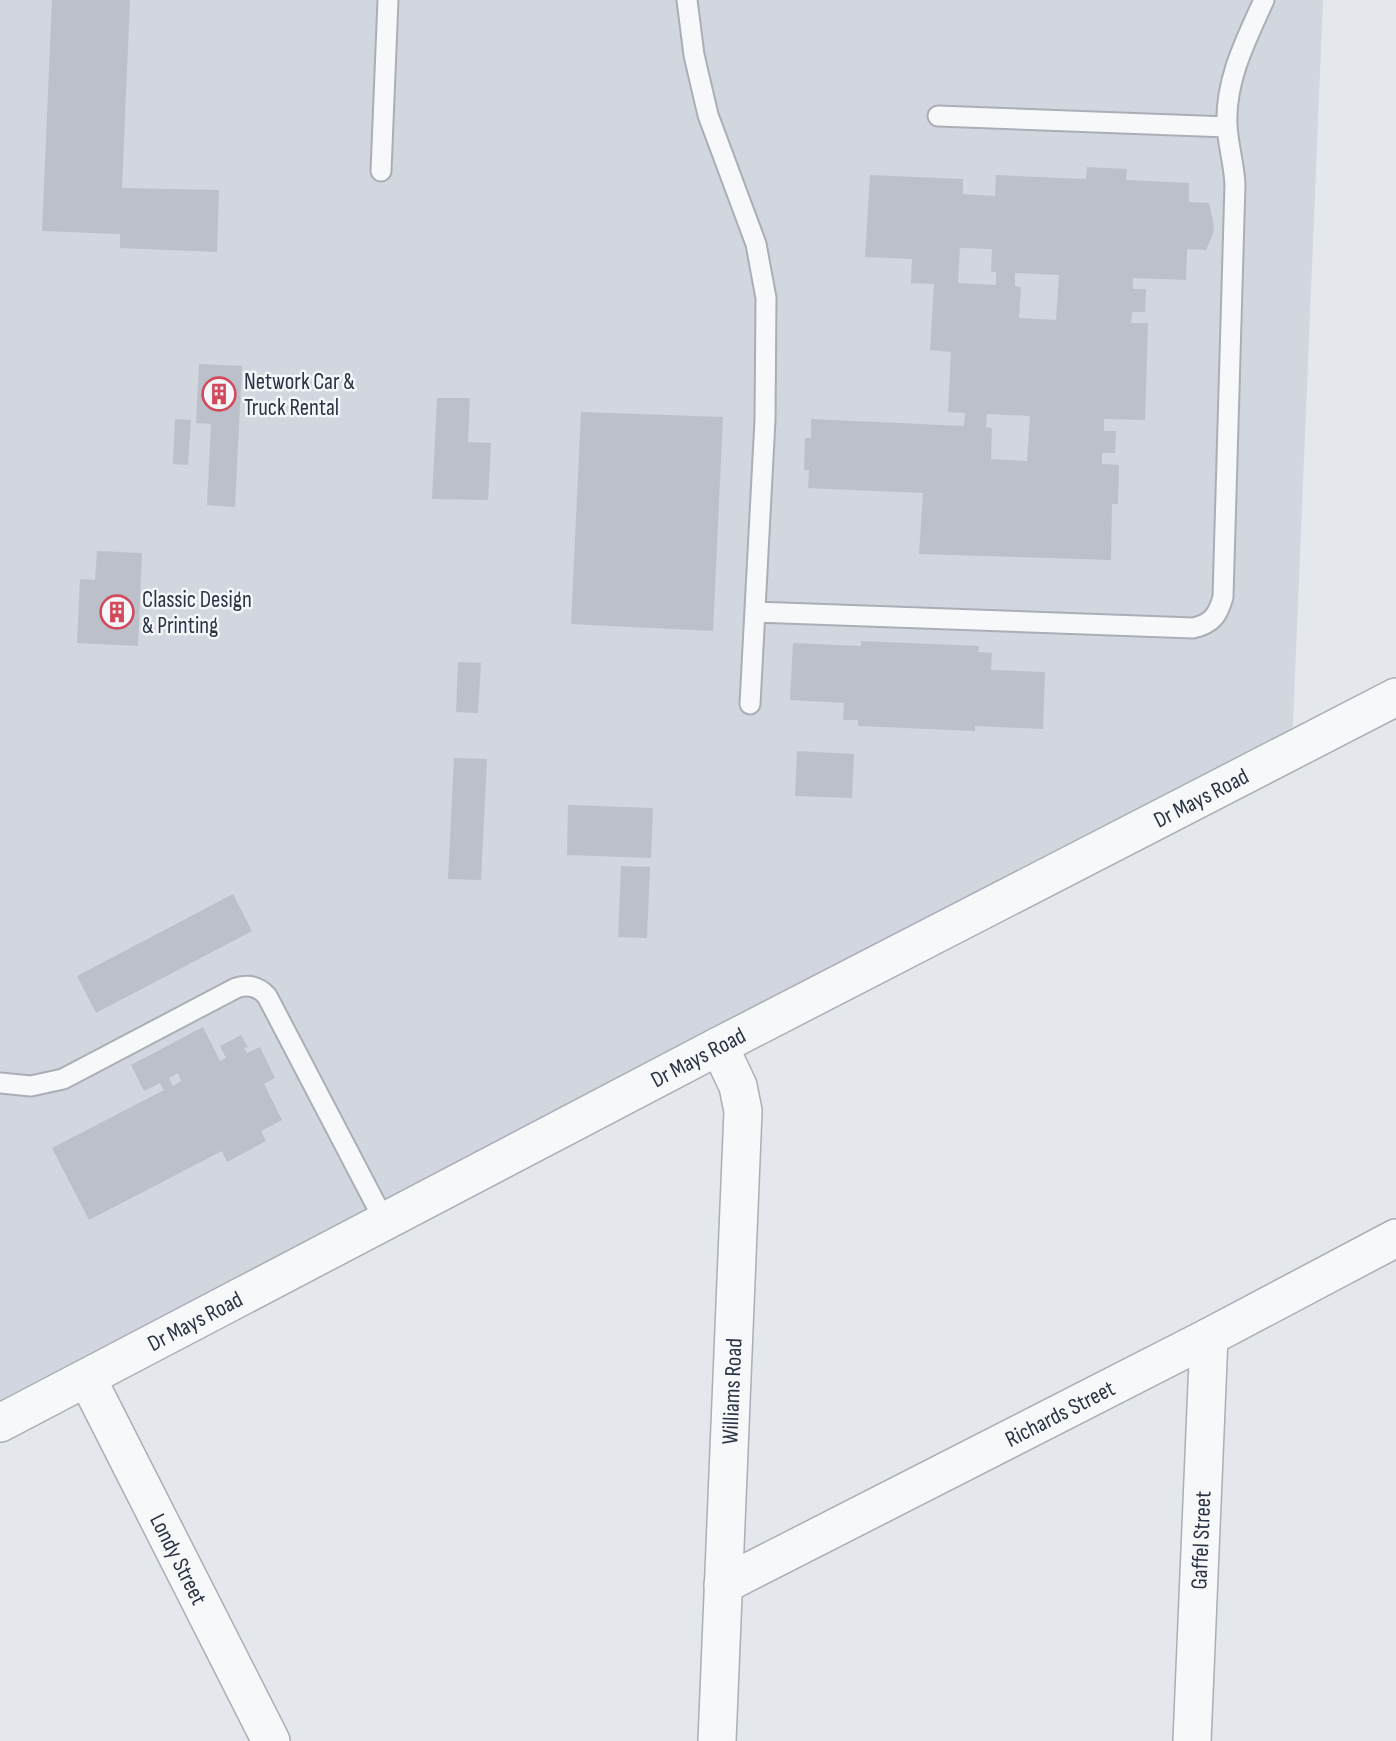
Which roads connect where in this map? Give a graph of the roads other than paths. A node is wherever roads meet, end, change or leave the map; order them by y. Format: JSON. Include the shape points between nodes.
{"nodes":[{"id":1,"x":388,"y":0,"type":"edge"},
{"id":2,"x":687,"y":0,"type":"edge"},
{"id":3,"x":1264,"y":0,"type":"edge"},
{"id":4,"x":938,"y":116,"type":"dead end"},
{"id":5,"x":1227,"y":127,"type":"junction"},
{"id":6,"x":382,"y":171,"type":"dead end"},
{"id":7,"x":755,"y":612,"type":"junction"},
{"id":8,"x":1396,"y":697,"type":"edge"},
{"id":9,"x":750,"y":704,"type":"dead end"},
{"id":10,"x":719,"y":1046,"type":"junction"},
{"id":11,"x":0,"y":1083,"type":"edge"},
{"id":12,"x":386,"y":1222,"type":"junction"},
{"id":13,"x":1396,"y":1238,"type":"edge"},
{"id":14,"x":1209,"y":1337,"type":"junction"},
{"id":15,"x":87,"y":1378,"type":"junction"},
{"id":16,"x":0,"y":1423,"type":"edge"},
{"id":17,"x":723,"y":1585,"type":"junction"},
{"id":18,"x":270,"y":1741,"type":"edge"},
{"id":19,"x":718,"y":1741,"type":"edge"},
{"id":20,"x":1192,"y":1741,"type":"edge"}],
"edges":[{"from":1,"to":6,"type":"lane"},
{"from":2,"to":7,"type":"lane","via":[[708,115],[756,244],[766,299]]},
{"from":3,"to":5,"type":"lane","via":[[1231,80]]},
{"from":4,"to":5,"type":"lane"},
{"from":5,"to":7,"type":"lane","via":[[1235,184],[1223,597],[1214,618],[1194,628]]},
{"from":7,"to":9,"type":"lane"},
{"from":8,"to":10,"type":"street","name":"Dr Mays Road"},
{"from":10,"to":12,"type":"street","name":"Dr Mays Road"},
{"from":10,"to":17,"type":"street","name":"Williams Road","via":[[738,1086],[743,1111]]},
{"from":11,"to":12,"type":"lane","via":[[31,1086],[63,1079],[236,988],[252,986],[267,996]]},
{"from":12,"to":15,"type":"street","name":"Dr Mays Road"},
{"from":13,"to":14,"type":"street","name":"Richards Street"},
{"from":14,"to":17,"type":"street","name":"Richards Street"},
{"from":14,"to":20,"type":"street","name":"Gaffel Street"},
{"from":15,"to":16,"type":"street","name":"Dr Mays Road"},
{"from":15,"to":18,"type":"street","name":"Londy Street"},
{"from":17,"to":19,"type":"street","name":"Williams Road"}]}
